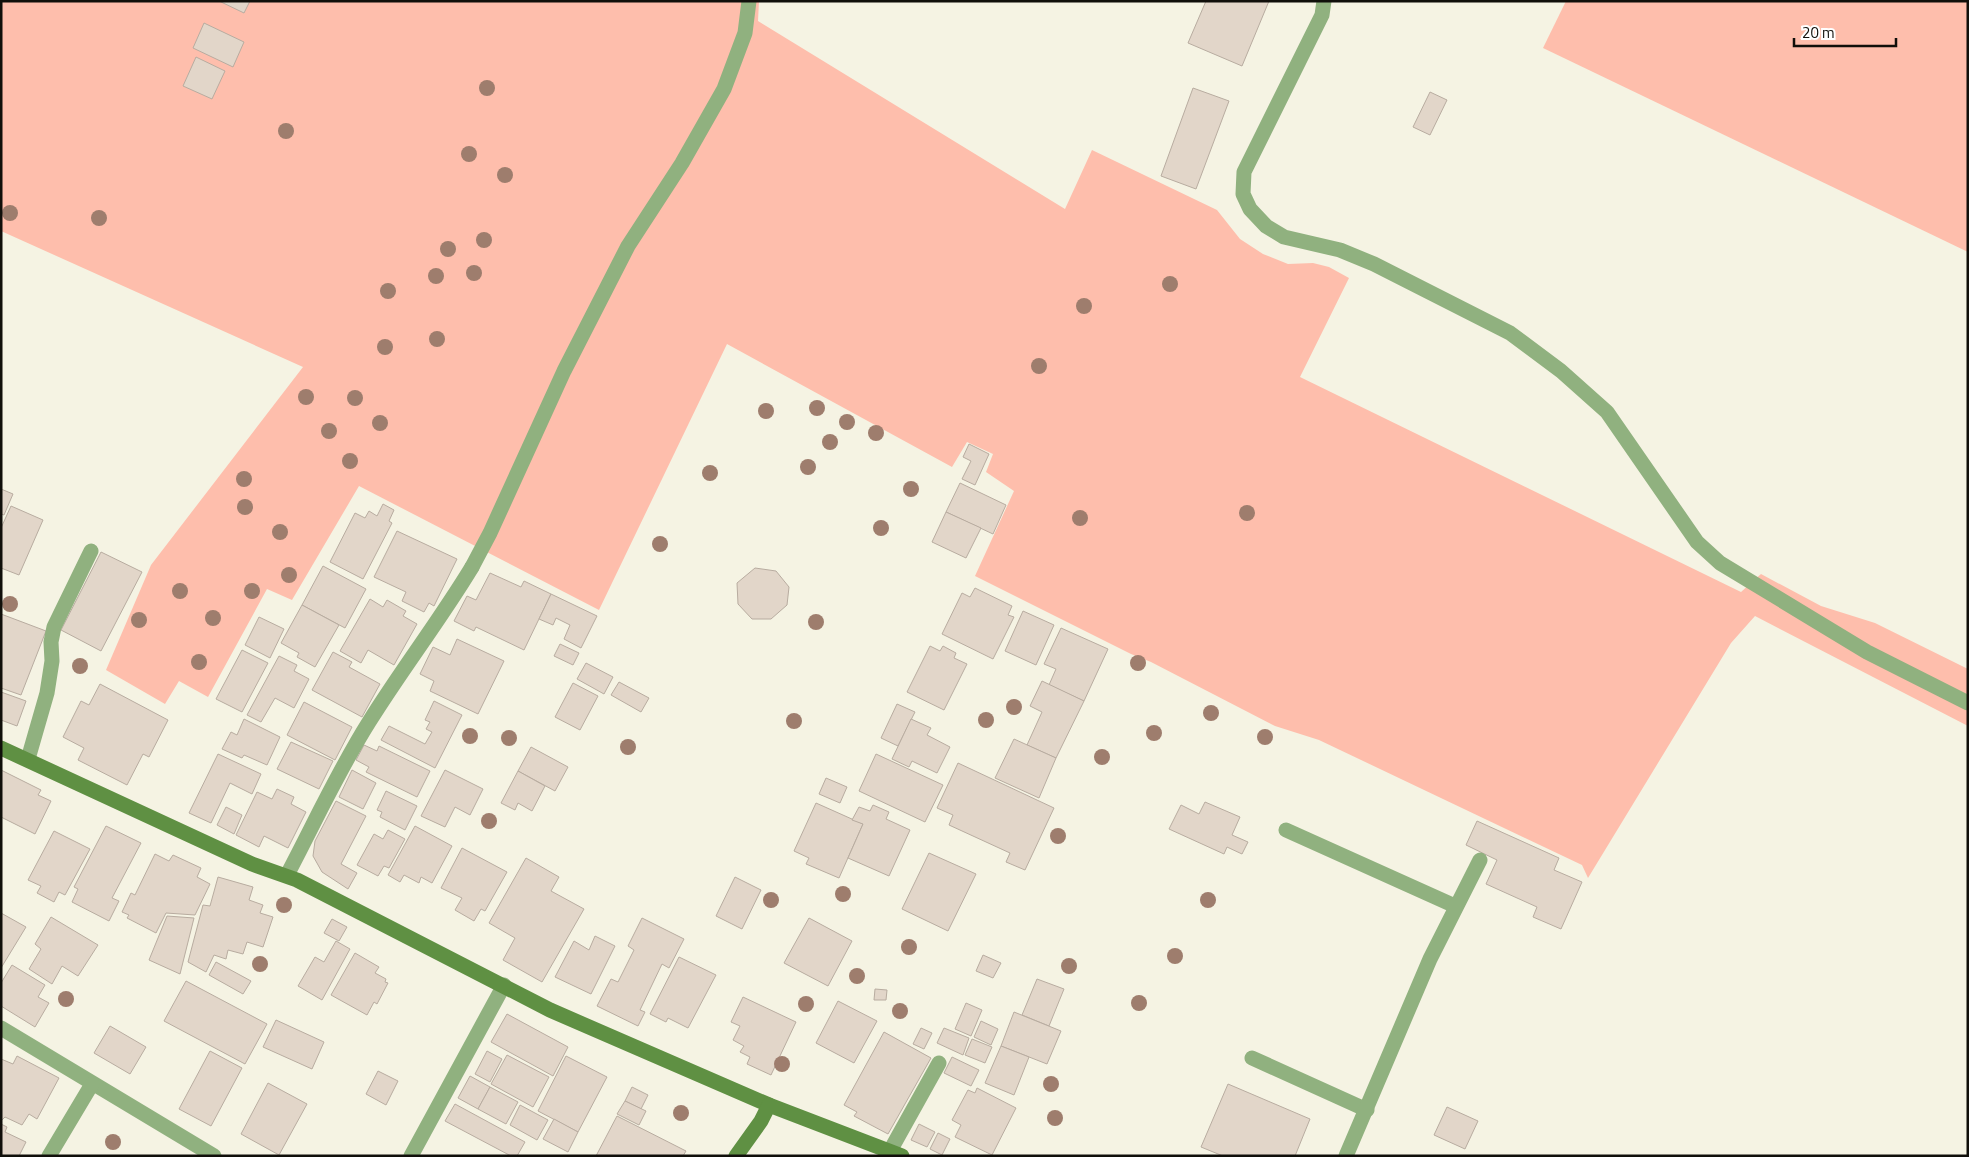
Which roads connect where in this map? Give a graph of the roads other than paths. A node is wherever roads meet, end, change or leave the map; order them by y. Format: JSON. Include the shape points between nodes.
{"nodes":[{"id":1,"x":749,"y":1,"type":"edge"},
{"id":2,"x":1324,"y":1,"type":"edge"},
{"id":3,"x":91,"y":551,"type":"dead end"},
{"id":4,"x":1968,"y":703,"type":"edge"},
{"id":5,"x":1,"y":748,"type":"edge"},
{"id":6,"x":28,"y":759,"type":"junction"},
{"id":7,"x":1286,"y":830,"type":"dead end"},
{"id":8,"x":1480,"y":860,"type":"dead end"},
{"id":9,"x":287,"y":876,"type":"junction"},
{"id":10,"x":1455,"y":906,"type":"junction"},
{"id":11,"x":504,"y":985,"type":"junction"},
{"id":12,"x":1,"y":1028,"type":"edge"},
{"id":13,"x":1252,"y":1058,"type":"dead end"},
{"id":14,"x":939,"y":1062,"type":"dead end"},
{"id":15,"x":92,"y":1084,"type":"junction"},
{"id":16,"x":769,"y":1104,"type":"junction"},
{"id":17,"x":1367,"y":1110,"type":"junction"},
{"id":18,"x":896,"y":1153,"type":"edge"},
{"id":19,"x":49,"y":1156,"type":"edge"},
{"id":20,"x":214,"y":1156,"type":"edge"},
{"id":21,"x":411,"y":1156,"type":"edge"},
{"id":22,"x":736,"y":1156,"type":"edge"},
{"id":23,"x":1346,"y":1156,"type":"edge"}],
"edges":[{"from":1,"to":9,"type":"street","via":[[745,33],[724,89],[682,163],[628,246],[564,371],[472,567],[358,740]]},
{"from":2,"to":4,"type":"street","via":[[1322,14],[1244,172],[1243,194],[1255,215],[1284,237],[1357,257],[1510,333],[1561,371],[1607,412],[1697,542],[1720,563],[1867,652]]},
{"from":3,"to":6,"type":"street","via":[[54,627],[47,693]]},
{"from":5,"to":6,"type":"street"},
{"from":6,"to":9,"type":"street","via":[[252,864]]},
{"from":7,"to":10,"type":"street"},
{"from":8,"to":10,"type":"street"},
{"from":9,"to":11,"type":"street"},
{"from":10,"to":17,"type":"street"},
{"from":11,"to":16,"type":"street","via":[[586,1028]]},
{"from":11,"to":21,"type":"street"},
{"from":12,"to":15,"type":"street"},
{"from":13,"to":17,"type":"street"},
{"from":14,"to":18,"type":"street"},
{"from":15,"to":19,"type":"street"},
{"from":15,"to":20,"type":"street"},
{"from":16,"to":18,"type":"street"},
{"from":16,"to":22,"type":"street","via":[[762,1120]]},
{"from":17,"to":23,"type":"street"}]}
